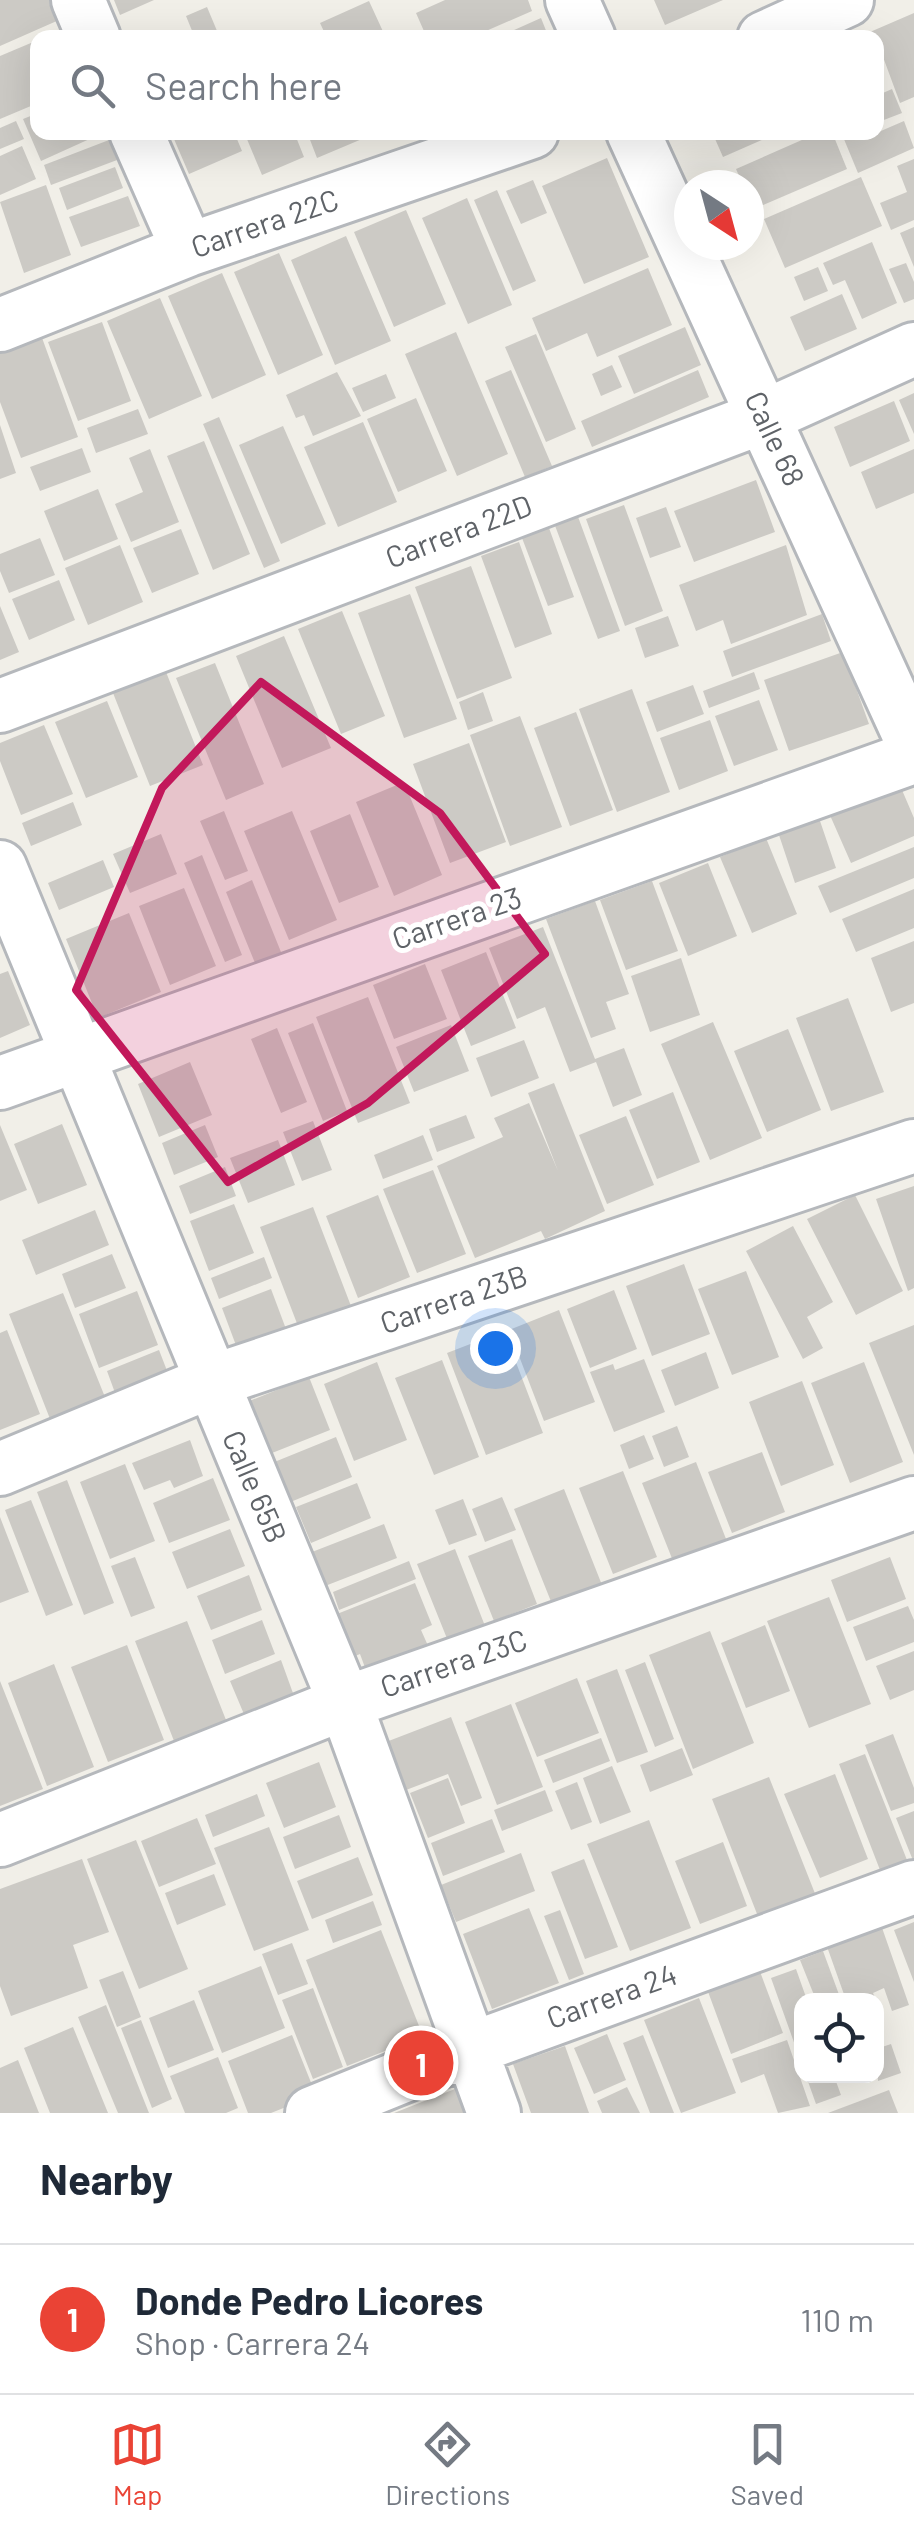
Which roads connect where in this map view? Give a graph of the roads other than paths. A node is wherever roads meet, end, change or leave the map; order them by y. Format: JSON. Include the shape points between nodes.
{"nodes":[{"id":1,"x":78,"y":0,"type":"edge"},
{"id":2,"x":572,"y":0,"type":"edge"},
{"id":3,"x":847,"y":0,"type":"edge"},
{"id":4,"x":91,"y":30,"type":"edge"},
{"id":5,"x":585,"y":30,"type":"edge"},
{"id":6,"x":781,"y":30,"type":"edge"},
{"id":7,"x":140,"y":140,"type":"edge"},
{"id":8,"x":509,"y":140,"type":"edge"},
{"id":9,"x":637,"y":140,"type":"edge"},
{"id":10,"x":188,"y":250,"type":"junction"},
{"id":11,"x":0,"y":325,"type":"edge"},
{"id":12,"x":914,"y":348,"type":"edge"},
{"id":13,"x":763,"y":417,"type":"junction"},
{"id":14,"x":0,"y":706,"type":"edge"},
{"id":15,"x":914,"y":746,"type":"edge"},
{"id":16,"x":914,"y":758,"type":"edge"},
{"id":17,"x":0,"y":867,"type":"edge"},
{"id":18,"x":78,"y":1053,"type":"junction"},
{"id":19,"x":0,"y":1083,"type":"edge"},
{"id":20,"x":914,"y":1146,"type":"edge"},
{"id":21,"x":210,"y":1382,"type":"junction"},
{"id":22,"x":0,"y":1469,"type":"edge"},
{"id":23,"x":914,"y":1503,"type":"edge"},
{"id":24,"x":344,"y":1702,"type":"junction"},
{"id":25,"x":0,"y":1840,"type":"edge"},
{"id":26,"x":914,"y":1886,"type":"edge"},
{"id":27,"x":468,"y":2050,"type":"junction"},
{"id":28,"x":312,"y":2113,"type":"edge"},
{"id":29,"x":494,"y":2113,"type":"edge"}],
"edges":[{"from":1,"to":4,"type":"street"},
{"from":2,"to":5,"type":"street"},
{"from":3,"to":6,"type":"street"},
{"from":7,"to":10,"type":"street"},
{"from":8,"to":10,"type":"street","name":"Carrera 22C"},
{"from":9,"to":13,"type":"street","name":"Calle 68"},
{"from":10,"to":11,"type":"street","name":"Carrera 22C"},
{"from":12,"to":13,"type":"street","name":"Carrera 22D"},
{"from":13,"to":14,"type":"street","name":"Carrera 22D"},
{"from":13,"to":15,"type":"street","name":"Calle 68"},
{"from":16,"to":18,"type":"street","name":"Carrera 23"},
{"from":17,"to":18,"type":"street","name":"Calle 65B"},
{"from":18,"to":19,"type":"street","name":"Carrera 23"},
{"from":18,"to":21,"type":"street","name":"Calle 65B"},
{"from":20,"to":21,"type":"street","name":"Carrera 23B"},
{"from":21,"to":22,"type":"street","name":"Carrera 23B"},
{"from":21,"to":24,"type":"street","name":"Calle 65B"},
{"from":23,"to":24,"type":"street","name":"Carrera 23C"},
{"from":24,"to":25,"type":"street","name":"Carrera 23C"},
{"from":24,"to":27,"type":"street","name":"Calle 65B"},
{"from":26,"to":27,"type":"street","name":"Carrera 24"},
{"from":27,"to":28,"type":"street","name":"Carrera 24"},
{"from":27,"to":29,"type":"street","name":"Calle 65B"}]}
